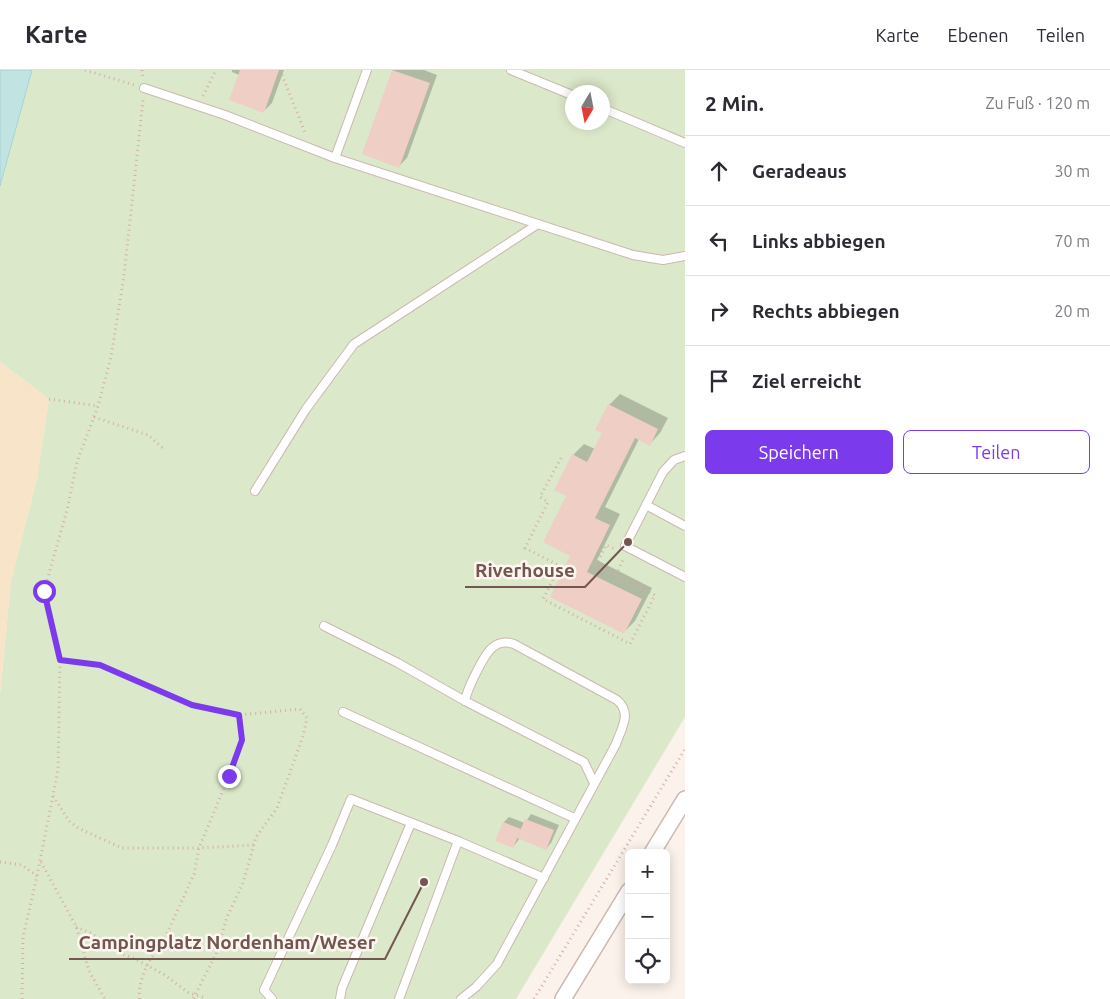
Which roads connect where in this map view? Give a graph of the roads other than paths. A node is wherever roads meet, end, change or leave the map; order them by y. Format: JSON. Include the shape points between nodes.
{"nodes":[{"id":1,"x":366,"y":70,"type":"edge"},
{"id":2,"x":511,"y":70,"type":"edge"},
{"id":3,"x":144,"y":88,"type":"road end"},
{"id":4,"x":565,"y":92,"type":"edge"},
{"id":5,"x":610,"y":111,"type":"edge"},
{"id":6,"x":685,"y":143,"type":"edge"},
{"id":7,"x":335,"y":158,"type":"junction"},
{"id":8,"x":538,"y":224,"type":"junction"},
{"id":9,"x":685,"y":256,"type":"edge"},
{"id":10,"x":685,"y":456,"type":"edge"},
{"id":11,"x":256,"y":491,"type":"dead end"},
{"id":12,"x":646,"y":505,"type":"junction"},
{"id":13,"x":685,"y":526,"type":"edge"},
{"id":14,"x":685,"y":577,"type":"edge"},
{"id":15,"x":324,"y":626,"type":"dead end"},
{"id":16,"x":465,"y":701,"type":"junction"},
{"id":17,"x":343,"y":712,"type":"dead end"},
{"id":18,"x":594,"y":783,"type":"junction"},
{"id":19,"x":685,"y":799,"type":"edge"},
{"id":20,"x":574,"y":818,"type":"junction"},
{"id":21,"x":411,"y":823,"type":"junction"},
{"id":22,"x":458,"y":841,"type":"junction"},
{"id":23,"x":654,"y":849,"type":"edge"},
{"id":24,"x":544,"y":878,"type":"junction"},
{"id":25,"x":627,"y":894,"type":"edge"},
{"id":26,"x":272,"y":999,"type":"edge"},
{"id":27,"x":340,"y":999,"type":"edge"},
{"id":28,"x":399,"y":999,"type":"edge"},
{"id":29,"x":460,"y":999,"type":"edge"},
{"id":30,"x":563,"y":999,"type":"edge"}],
"edges":[{"from":1,"to":7,"type":"lane"},
{"from":2,"to":4,"type":"lane"},
{"from":3,"to":7,"type":"lane"},
{"from":5,"to":6,"type":"lane"},
{"from":7,"to":8,"type":"lane"},
{"from":8,"to":9,"type":"lane","via":[[633,255],[663,260]]},
{"from":8,"to":11,"type":"lane","via":[[354,344],[306,409]]},
{"from":10,"to":12,"type":"lane","via":[[674,460],[663,472]]},
{"from":12,"to":13,"type":"lane"},
{"from":12,"to":14,"type":"lane","via":[[624,546]]},
{"from":15,"to":16,"type":"lane"},
{"from":16,"to":18,"type":"lane","via":[[584,762]]},
{"from":16,"to":18,"type":"lane","via":[[487,651],[501,642],[518,646],[617,700],[623,705],[625,716],[616,744]]},
{"from":17,"to":20,"type":"lane"},
{"from":18,"to":20,"type":"lane"},
{"from":19,"to":23,"type":"street"},
{"from":20,"to":24,"type":"lane"},
{"from":21,"to":22,"type":"lane"},
{"from":21,"to":26,"type":"lane","via":[[351,799],[264,990]]},
{"from":21,"to":27,"type":"lane"},
{"from":22,"to":24,"type":"lane"},
{"from":22,"to":28,"type":"lane"},
{"from":24,"to":29,"type":"lane","via":[[497,964]]},
{"from":25,"to":30,"type":"street"}]}
